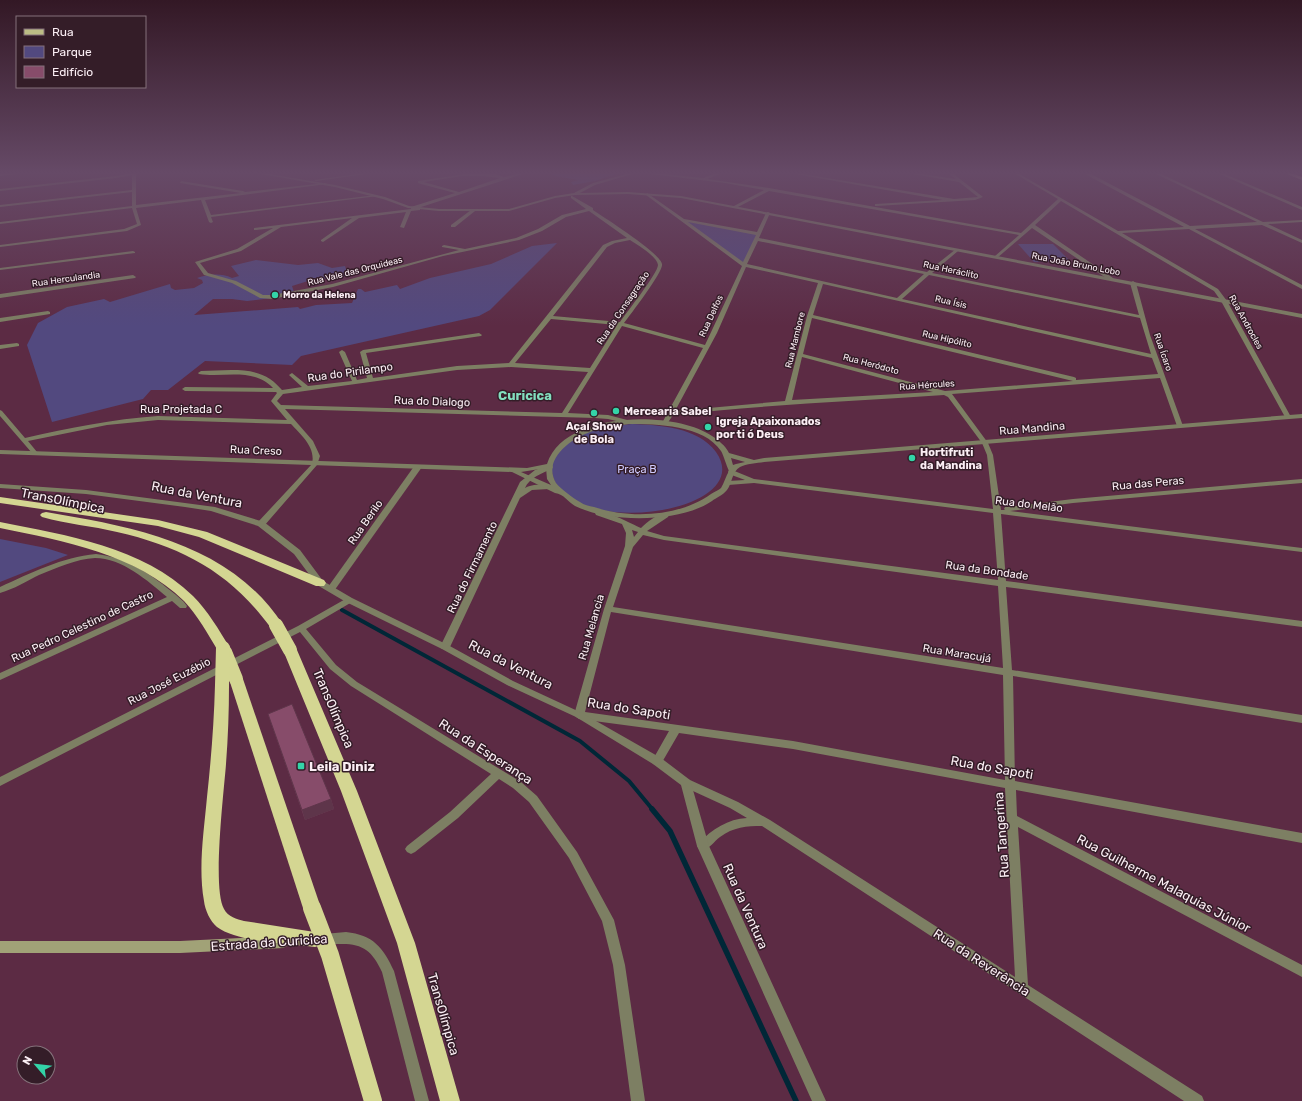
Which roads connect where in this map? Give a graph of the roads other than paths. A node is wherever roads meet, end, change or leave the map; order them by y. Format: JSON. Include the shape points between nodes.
{"nodes":[{"id":1,"x":139,"y":223,"type":"edge"},
{"id":2,"x":296,"y":223,"type":"edge"},
{"id":3,"x":348,"y":223,"type":"edge"},
{"id":4,"x":404,"y":223,"type":"edge"},
{"id":5,"x":456,"y":223,"type":"edge"},
{"id":6,"x":551,"y":223,"type":"edge"},
{"id":7,"x":611,"y":223,"type":"edge"},
{"id":8,"x":688,"y":223,"type":"edge"},
{"id":9,"x":701,"y":223,"type":"edge"},
{"id":10,"x":763,"y":223,"type":"edge"},
{"id":11,"x":821,"y":223,"type":"edge"},
{"id":12,"x":961,"y":223,"type":"edge"},
{"id":13,"x":1102,"y":223,"type":"edge"},
{"id":14,"x":1181,"y":223,"type":"edge"},
{"id":15,"x":1256,"y":223,"type":"edge"},
{"id":16,"x":1261,"y":223,"type":"edge"},
{"id":17,"x":282,"y":225,"type":"junction"},
{"id":18,"x":1031,"y":225,"type":"joint"},
{"id":19,"x":453,"y":226,"type":"dead end"},
{"id":20,"x":402,"y":227,"type":"dead end"},
{"id":21,"x":1190,"y":228,"type":"junction"},
{"id":22,"x":256,"y":229,"type":"dead end"},
{"id":23,"x":1117,"y":232,"type":"junction"},
{"id":24,"x":1021,"y":234,"type":"junction"},
{"id":25,"x":757,"y":236,"type":"junction"},
{"id":26,"x":632,"y":238,"type":"junction"},
{"id":27,"x":323,"y":241,"type":"dead end"},
{"id":28,"x":1302,"y":242,"type":"edge"},
{"id":29,"x":0,"y":246,"type":"edge"},
{"id":30,"x":444,"y":246,"type":"dead end"},
{"id":31,"x":469,"y":249,"type":"junction"},
{"id":32,"x":956,"y":250,"type":"junction"},
{"id":33,"x":133,"y":252,"type":"dead end"},
{"id":34,"x":997,"y":257,"type":"junction"},
{"id":35,"x":197,"y":262,"type":"junction"},
{"id":36,"x":191,"y":264,"type":"dead end"},
{"id":37,"x":744,"y":265,"type":"junction"},
{"id":38,"x":0,"y":269,"type":"edge"},
{"id":39,"x":928,"y":273,"type":"junction"},
{"id":40,"x":133,"y":277,"type":"dead end"},
{"id":41,"x":1111,"y":279,"type":"junction"},
{"id":42,"x":821,"y":282,"type":"junction"},
{"id":43,"x":1133,"y":283,"type":"junction"},
{"id":44,"x":1302,"y":286,"type":"edge"},
{"id":45,"x":0,"y":296,"type":"edge"},
{"id":46,"x":898,"y":299,"type":"junction"},
{"id":47,"x":1224,"y":301,"type":"junction"},
{"id":48,"x":48,"y":314,"type":"dead end"},
{"id":49,"x":810,"y":316,"type":"junction"},
{"id":50,"x":1302,"y":316,"type":"edge"},
{"id":51,"x":551,"y":317,"type":"junction"},
{"id":52,"x":1142,"y":317,"type":"junction"},
{"id":53,"x":0,"y":320,"type":"edge"},
{"id":54,"x":621,"y":324,"type":"junction"},
{"id":55,"x":479,"y":335,"type":"dead end"},
{"id":56,"x":17,"y":345,"type":"dead end"},
{"id":57,"x":0,"y":347,"type":"edge"},
{"id":58,"x":706,"y":347,"type":"junction"},
{"id":59,"x":342,"y":352,"type":"dead end"},
{"id":60,"x":801,"y":355,"type":"junction"},
{"id":61,"x":1155,"y":357,"type":"junction"},
{"id":62,"x":511,"y":365,"type":"junction"},
{"id":63,"x":592,"y":370,"type":"junction"},
{"id":64,"x":201,"y":372,"type":"dead end"},
{"id":65,"x":292,"y":375,"type":"dead end"},
{"id":66,"x":1161,"y":376,"type":"junction"},
{"id":67,"x":370,"y":379,"type":"junction"},
{"id":68,"x":1080,"y":380,"type":"junction"},
{"id":69,"x":355,"y":381,"type":"junction"},
{"id":70,"x":306,"y":388,"type":"junction"},
{"id":71,"x":185,"y":389,"type":"dead end"},
{"id":72,"x":280,"y":391,"type":"junction"},
{"id":73,"x":945,"y":393,"type":"junction"},
{"id":74,"x":788,"y":402,"type":"junction"},
{"id":75,"x":676,"y":406,"type":"junction"},
{"id":76,"x":279,"y":407,"type":"junction"},
{"id":77,"x":694,"y":410,"type":"junction"},
{"id":78,"x":0,"y":412,"type":"edge"},
{"id":79,"x":672,"y":413,"type":"junction"},
{"id":80,"x":564,"y":415,"type":"junction"},
{"id":81,"x":585,"y":416,"type":"junction"},
{"id":82,"x":1302,"y":416,"type":"edge"},
{"id":83,"x":1288,"y":417,"type":"junction"},
{"id":84,"x":291,"y":422,"type":"junction"},
{"id":85,"x":629,"y":422,"type":"junction"},
{"id":86,"x":665,"y":423,"type":"junction"},
{"id":87,"x":1180,"y":426,"type":"junction"},
{"id":88,"x":599,"y":427,"type":"junction"},
{"id":89,"x":24,"y":440,"type":"junction"},
{"id":90,"x":985,"y":442,"type":"junction"},
{"id":91,"x":0,"y":452,"type":"edge"},
{"id":92,"x":34,"y":452,"type":"junction"},
{"id":93,"x":728,"y":455,"type":"junction"},
{"id":94,"x":764,"y":460,"type":"junction"},
{"id":95,"x":315,"y":464,"type":"junction"},
{"id":96,"x":549,"y":466,"type":"junction"},
{"id":97,"x":418,"y":467,"type":"junction"},
{"id":98,"x":511,"y":470,"type":"junction"},
{"id":99,"x":732,"y":471,"type":"junction"},
{"id":100,"x":531,"y":477,"type":"junction"},
{"id":101,"x":754,"y":481,"type":"junction"},
{"id":102,"x":1302,"y":481,"type":"edge"},
{"id":103,"x":728,"y":483,"type":"junction"},
{"id":104,"x":0,"y":486,"type":"edge"},
{"id":105,"x":549,"y":487,"type":"junction"},
{"id":106,"x":559,"y":492,"type":"junction"},
{"id":107,"x":518,"y":496,"type":"junction"},
{"id":108,"x":0,"y":500,"type":"edge"},
{"id":109,"x":0,"y":506,"type":"edge"},
{"id":110,"x":997,"y":511,"type":"junction"},
{"id":111,"x":597,"y":512,"type":"junction"},
{"id":112,"x":665,"y":515,"type":"junction"},
{"id":113,"x":625,"y":523,"type":"junction"},
{"id":114,"x":261,"y":524,"type":"junction"},
{"id":115,"x":0,"y":525,"type":"edge"},
{"id":116,"x":648,"y":526,"type":"junction"},
{"id":117,"x":642,"y":532,"type":"junction"},
{"id":118,"x":668,"y":539,"type":"junction"},
{"id":119,"x":629,"y":546,"type":"junction"},
{"id":120,"x":1302,"y":550,"type":"edge"},
{"id":121,"x":320,"y":583,"type":"junction"},
{"id":122,"x":1002,"y":584,"type":"junction"},
{"id":123,"x":331,"y":589,"type":"junction"},
{"id":124,"x":0,"y":590,"type":"edge"},
{"id":125,"x":174,"y":597,"type":"junction"},
{"id":126,"x":348,"y":600,"type":"junction"},
{"id":127,"x":183,"y":606,"type":"dead end"},
{"id":128,"x":608,"y":609,"type":"junction"},
{"id":129,"x":1302,"y":624,"type":"edge"},
{"id":130,"x":301,"y":628,"type":"junction"},
{"id":131,"x":445,"y":647,"type":"junction"},
{"id":132,"x":1008,"y":673,"type":"junction"},
{"id":133,"x":0,"y":677,"type":"edge"},
{"id":134,"x":229,"y":682,"type":"junction"},
{"id":135,"x":579,"y":715,"type":"junction"},
{"id":136,"x":1302,"y":719,"type":"edge"},
{"id":137,"x":675,"y":730,"type":"junction"},
{"id":138,"x":657,"y":761,"type":"junction"},
{"id":139,"x":498,"y":774,"type":"junction"},
{"id":140,"x":0,"y":782,"type":"edge"},
{"id":141,"x":686,"y":783,"type":"junction"},
{"id":142,"x":1010,"y":784,"type":"junction"},
{"id":143,"x":1013,"y":819,"type":"junction"},
{"id":144,"x":766,"y":823,"type":"junction"},
{"id":145,"x":1302,"y":838,"type":"edge"},
{"id":146,"x":703,"y":846,"type":"junction"},
{"id":147,"x":411,"y":849,"type":"dead end"},
{"id":148,"x":315,"y":939,"type":"junction"},
{"id":149,"x":0,"y":947,"type":"edge"},
{"id":150,"x":1302,"y":971,"type":"edge"},
{"id":151,"x":1022,"y":988,"type":"junction"},
{"id":152,"x":373,"y":1101,"type":"edge"},
{"id":153,"x":422,"y":1101,"type":"edge"},
{"id":154,"x":450,"y":1101,"type":"edge"},
{"id":155,"x":638,"y":1101,"type":"edge"},
{"id":156,"x":819,"y":1101,"type":"edge"},
{"id":157,"x":1197,"y":1101,"type":"edge"}],
"edges":[{"from":1,"to":29,"type":"street","via":[[134,228],[125,230]]},
{"from":2,"to":17,"type":"street"},
{"from":3,"to":27,"type":"street"},
{"from":4,"to":20,"type":"street"},
{"from":5,"to":19,"type":"street"},
{"from":6,"to":31,"type":"street","name":"Rua Vale das Orquideas","via":[[517,239]]},
{"from":7,"to":26,"type":"street","name":"Rua da Consagração"},
{"from":8,"to":37,"type":"street"},
{"from":9,"to":25,"type":"street","name":"Rua Heráclito"},
{"from":10,"to":25,"type":"street","name":"Rua Delfos"},
{"from":11,"to":32,"type":"street","name":"Rua João Bruno Lobo"},
{"from":12,"to":24,"type":"street"},
{"from":13,"to":23,"type":"street","name":"Rua Androcles"},
{"from":14,"to":21,"type":"street"},
{"from":15,"to":21,"type":"street"},
{"from":16,"to":28,"type":"street"},
{"from":17,"to":22,"type":"street"},
{"from":17,"to":35,"type":"street","via":[[239,250]]},
{"from":18,"to":24,"type":"street"},
{"from":18,"to":41,"type":"street"},
{"from":21,"to":23,"type":"street"},
{"from":21,"to":44,"type":"street"},
{"from":23,"to":47,"type":"street","name":"Rua Androcles","via":[[1210,286]]},
{"from":24,"to":34,"type":"street"},
{"from":25,"to":37,"type":"street","name":"Rua Delfos"},
{"from":25,"to":39,"type":"street","name":"Rua Heráclito"},
{"from":26,"to":51,"type":"street","via":[[605,246]]},
{"from":26,"to":54,"type":"street","name":"Rua da Consagração","via":[[653,254],[660,266]]},
{"from":30,"to":31,"type":"street"},
{"from":31,"to":35,"type":"street","name":"Rua Vale das Orquideas","via":[[360,279],[267,297],[234,282],[206,274]]},
{"from":32,"to":34,"type":"street","name":"Rua João Bruno Lobo"},
{"from":32,"to":39,"type":"street"},
{"from":33,"to":38,"type":"street"},
{"from":34,"to":41,"type":"street","name":"Rua João Bruno Lobo"},
{"from":35,"to":36,"type":"street"},
{"from":37,"to":42,"type":"street","name":"Rua Ísis"},
{"from":37,"to":58,"type":"street","name":"Rua Delfos"},
{"from":39,"to":46,"type":"street"},
{"from":39,"to":52,"type":"street","name":"Rua Heráclito"},
{"from":40,"to":45,"type":"street","name":"Rua Herculandia"},
{"from":41,"to":43,"type":"street","name":"Rua João Bruno Lobo"},
{"from":42,"to":46,"type":"street","name":"Rua Ísis"},
{"from":42,"to":49,"type":"street","name":"Rua Mambore"},
{"from":43,"to":47,"type":"street","name":"Rua João Bruno Lobo"},
{"from":43,"to":52,"type":"street","name":"Rua Ícaro"},
{"from":46,"to":61,"type":"street","name":"Rua Ísis"},
{"from":47,"to":50,"type":"street","name":"Rua João Bruno Lobo"},
{"from":47,"to":83,"type":"street","name":"Rua Androcles"},
{"from":48,"to":53,"type":"street"},
{"from":49,"to":60,"type":"street","name":"Rua Mambore"},
{"from":49,"to":68,"type":"street","name":"Rua Hipólito"},
{"from":51,"to":54,"type":"street"},
{"from":51,"to":62,"type":"street"},
{"from":52,"to":61,"type":"street","name":"Rua Ícaro"},
{"from":54,"to":58,"type":"street"},
{"from":54,"to":63,"type":"street","name":"Rua da Consagração"},
{"from":55,"to":67,"type":"street","via":[[364,351]]},
{"from":56,"to":57,"type":"street"},
{"from":58,"to":75,"type":"street","name":"Rua Delfos"},
{"from":59,"to":69,"type":"street"},
{"from":60,"to":73,"type":"street","name":"Rua Heródoto"},
{"from":60,"to":74,"type":"street","name":"Rua Mambore"},
{"from":61,"to":66,"type":"street","name":"Rua Ícaro"},
{"from":62,"to":63,"type":"street","name":"Rua do Pirilampo"},
{"from":62,"to":67,"type":"street","name":"Rua do Pirilampo","via":[[457,368]]},
{"from":63,"to":80,"type":"street","name":"Rua da Consagração"},
{"from":64,"to":72,"type":"street","via":[[262,377],[268,379]]},
{"from":65,"to":70,"type":"street"},
{"from":66,"to":68,"type":"street","name":"Rua Hércules"},
{"from":66,"to":87,"type":"street","name":"Rua Ícaro"},
{"from":67,"to":69,"type":"street","name":"Rua do Pirilampo"},
{"from":68,"to":73,"type":"street","name":"Rua Hércules"},
{"from":69,"to":70,"type":"street","name":"Rua do Pirilampo"},
{"from":70,"to":72,"type":"street","name":"Rua do Pirilampo"},
{"from":71,"to":72,"type":"street","name":"Rua do Pirilampo"},
{"from":72,"to":76,"type":"street","via":[[274,401]]},
{"from":73,"to":74,"type":"street","name":"Rua Hércules"},
{"from":73,"to":90,"type":"street"},
{"from":74,"to":77,"type":"street","name":"Rua Hércules"},
{"from":75,"to":77,"type":"street","name":"Rua Hércules"},
{"from":75,"to":79,"type":"street","name":"Rua Delfos"},
{"from":76,"to":80,"type":"street","name":"Rua do Dialogo"},
{"from":76,"to":84,"type":"street"},
{"from":77,"to":79,"type":"street","name":"Rua Hércules"},
{"from":78,"to":89,"type":"street"},
{"from":79,"to":86,"type":"street","name":"Rua Delfos"},
{"from":80,"to":81,"type":"street","name":"Rua do Dialogo"},
{"from":81,"to":85,"type":"street","name":"Rua do Dialogo","via":[[608,416]]},
{"from":81,"to":88,"type":"street","via":[[596,422]]},
{"from":82,"to":83,"type":"street","name":"Rua Mandina"},
{"from":83,"to":87,"type":"street","name":"Rua Mandina"},
{"from":84,"to":89,"type":"street","name":"Rua Projetada C","via":[[137,419]]},
{"from":84,"to":95,"type":"street","via":[[316,450]]},
{"from":85,"to":86,"type":"street"},
{"from":85,"to":88,"type":"street"},
{"from":86,"to":93,"type":"street","via":[[707,436]]},
{"from":87,"to":90,"type":"street","name":"Rua Mandina"},
{"from":88,"to":96,"type":"street","via":[[566,442],[552,457]]},
{"from":89,"to":92,"type":"street"},
{"from":90,"to":94,"type":"street","name":"Rua Mandina"},
{"from":90,"to":110,"type":"street","name":"Rua Tangerina","via":[[990,455]]},
{"from":91,"to":92,"type":"street","name":"Rua Creso"},
{"from":92,"to":95,"type":"street","name":"Rua Creso"},
{"from":93,"to":94,"type":"street","name":"Rua Mandina"},
{"from":93,"to":99,"type":"street"},
{"from":94,"to":99,"type":"street","name":"Rua Mandina","via":[[738,465]]},
{"from":95,"to":97,"type":"street","name":"Rua Creso"},
{"from":95,"to":114,"type":"street"},
{"from":96,"to":98,"type":"street","name":"Rua Creso"},
{"from":96,"to":100,"type":"street","name":"Rua do Firmamento"},
{"from":96,"to":106,"type":"street","via":[[553,484]]},
{"from":97,"to":98,"type":"street","name":"Rua Creso"},
{"from":97,"to":123,"type":"street","name":"Rua Berilo"},
{"from":98,"to":100,"type":"street","name":"Rua Creso"},
{"from":99,"to":101,"type":"street","name":"Rua do Melão"},
{"from":99,"to":103,"type":"street"},
{"from":100,"to":105,"type":"street","name":"Rua Creso"},
{"from":100,"to":107,"type":"street","name":"Rua do Firmamento","via":[[524,482]]},
{"from":101,"to":103,"type":"street","name":"Rua do Melão"},
{"from":101,"to":110,"type":"street","name":"Rua do Melão"},
{"from":102,"to":110,"type":"street","name":"Rua das Peras","via":[[1073,501]]},
{"from":103,"to":112,"type":"street","via":[[715,497],[705,503]]},
{"from":104,"to":114,"type":"street","name":"Rua da Ventura","via":[[86,492],[185,505],[220,511]]},
{"from":105,"to":106,"type":"street","name":"Rua Creso"},
{"from":105,"to":107,"type":"street","via":[[530,488]]},
{"from":106,"to":111,"type":"street","name":"Rua Creso","via":[[569,500]]},
{"from":107,"to":131,"type":"street","name":"Rua do Firmamento"},
{"from":108,"to":121,"type":"highway","via":[[122,517],[203,534]]},
{"from":109,"to":154,"type":"highway","name":"TransOlímpica","bridge":true,"via":[[131,532],[173,546],[230,575],[255,599],[276,625],[290,650],[382,876],[406,943]]},
{"from":110,"to":120,"type":"street","name":"Rua do Melão"},
{"from":110,"to":122,"type":"street","name":"Rua Tangerina"},
{"from":111,"to":112,"type":"street","via":[[637,517]]},
{"from":111,"to":113,"type":"street"},
{"from":112,"to":116,"type":"street","name":"Rua Melancia"},
{"from":113,"to":117,"type":"street","name":"Rua da Bondade"},
{"from":113,"to":119,"type":"street","name":"Rua Melancia","via":[[630,533]]},
{"from":114,"to":121,"type":"street","name":"Rua da Ventura","via":[[297,552]]},
{"from":115,"to":134,"type":"highway","bridge":true,"via":[[89,545],[126,558],[187,597],[220,642]]},
{"from":116,"to":117,"type":"street","name":"Rua Melancia"},
{"from":116,"to":118,"type":"street","name":"Rua da Bondade"},
{"from":117,"to":118,"type":"street","name":"Rua da Bondade"},
{"from":117,"to":119,"type":"street","name":"Rua Melancia"},
{"from":118,"to":122,"type":"street","name":"Rua da Bondade"},
{"from":119,"to":128,"type":"street","name":"Rua Melancia"},
{"from":121,"to":123,"type":"street","name":"Rua da Ventura"},
{"from":122,"to":129,"type":"street","name":"Rua da Bondade"},
{"from":122,"to":132,"type":"street","name":"Rua Tangerina"},
{"from":123,"to":126,"type":"street","name":"Rua da Ventura"},
{"from":124,"to":125,"type":"street","via":[[71,561],[96,556],[139,571]]},
{"from":125,"to":127,"type":"street"},
{"from":125,"to":133,"type":"street","name":"Rua Pedro Celestino de Castro"},
{"from":126,"to":130,"type":"street","name":"Rua José Euzébio"},
{"from":126,"to":131,"type":"street","name":"Rua da Ventura"},
{"from":128,"to":132,"type":"street","name":"Rua Maracujá"},
{"from":128,"to":135,"type":"street","name":"Rua Melancia"},
{"from":130,"to":139,"type":"street","name":"Rua da Esperança","via":[[333,667],[354,684]]},
{"from":130,"to":140,"type":"street","name":"Rua José Euzébio"},
{"from":131,"to":135,"type":"street","name":"Rua da Ventura","via":[[510,683]]},
{"from":132,"to":136,"type":"street","name":"Rua Maracujá"},
{"from":132,"to":142,"type":"street","name":"Rua Tangerina"},
{"from":134,"to":148,"type":"highway","via":[[222,718],[211,860],[214,909],[218,917],[231,925]]},
{"from":134,"to":152,"type":"highway","bridge":true,"via":[[330,955]]},
{"from":135,"to":137,"type":"street","name":"Rua do Sapoti"},
{"from":135,"to":138,"type":"street","name":"Rua da Ventura"},
{"from":137,"to":138,"type":"street","name":"Rua do Sapoti"},
{"from":137,"to":142,"type":"street","name":"Rua do Sapoti","via":[[793,745]]},
{"from":138,"to":141,"type":"street","name":"Rua da Ventura"},
{"from":139,"to":147,"type":"street","via":[[454,815]]},
{"from":139,"to":155,"type":"street","name":"Rua da Esperança","via":[[525,791],[545,814],[573,855],[608,920],[620,965]]},
{"from":141,"to":144,"type":"street","name":"Rua da Reverência"},
{"from":141,"to":146,"type":"street","name":"Rua da Ventura"},
{"from":142,"to":143,"type":"street","name":"Rua Tangerina"},
{"from":142,"to":145,"type":"street","name":"Rua do Sapoti"},
{"from":143,"to":150,"type":"street","name":"Rua Guilherme Malaquias Júnior"},
{"from":143,"to":151,"type":"street","name":"Rua Tangerina"},
{"from":144,"to":146,"type":"street","name":"Rua da Reverência","via":[[736,823],[712,835]]},
{"from":144,"to":151,"type":"street","name":"Rua da Reverência"},
{"from":146,"to":156,"type":"street","name":"Rua da Ventura"},
{"from":148,"to":149,"type":"main road","name":"Estrada da Curicica","via":[[180,947]]},
{"from":148,"to":153,"type":"street","name":"Estrada da Curicica","via":[[349,937],[364,941],[378,952],[388,970]]},
{"from":151,"to":157,"type":"street","name":"Rua da Reverência"}]}
